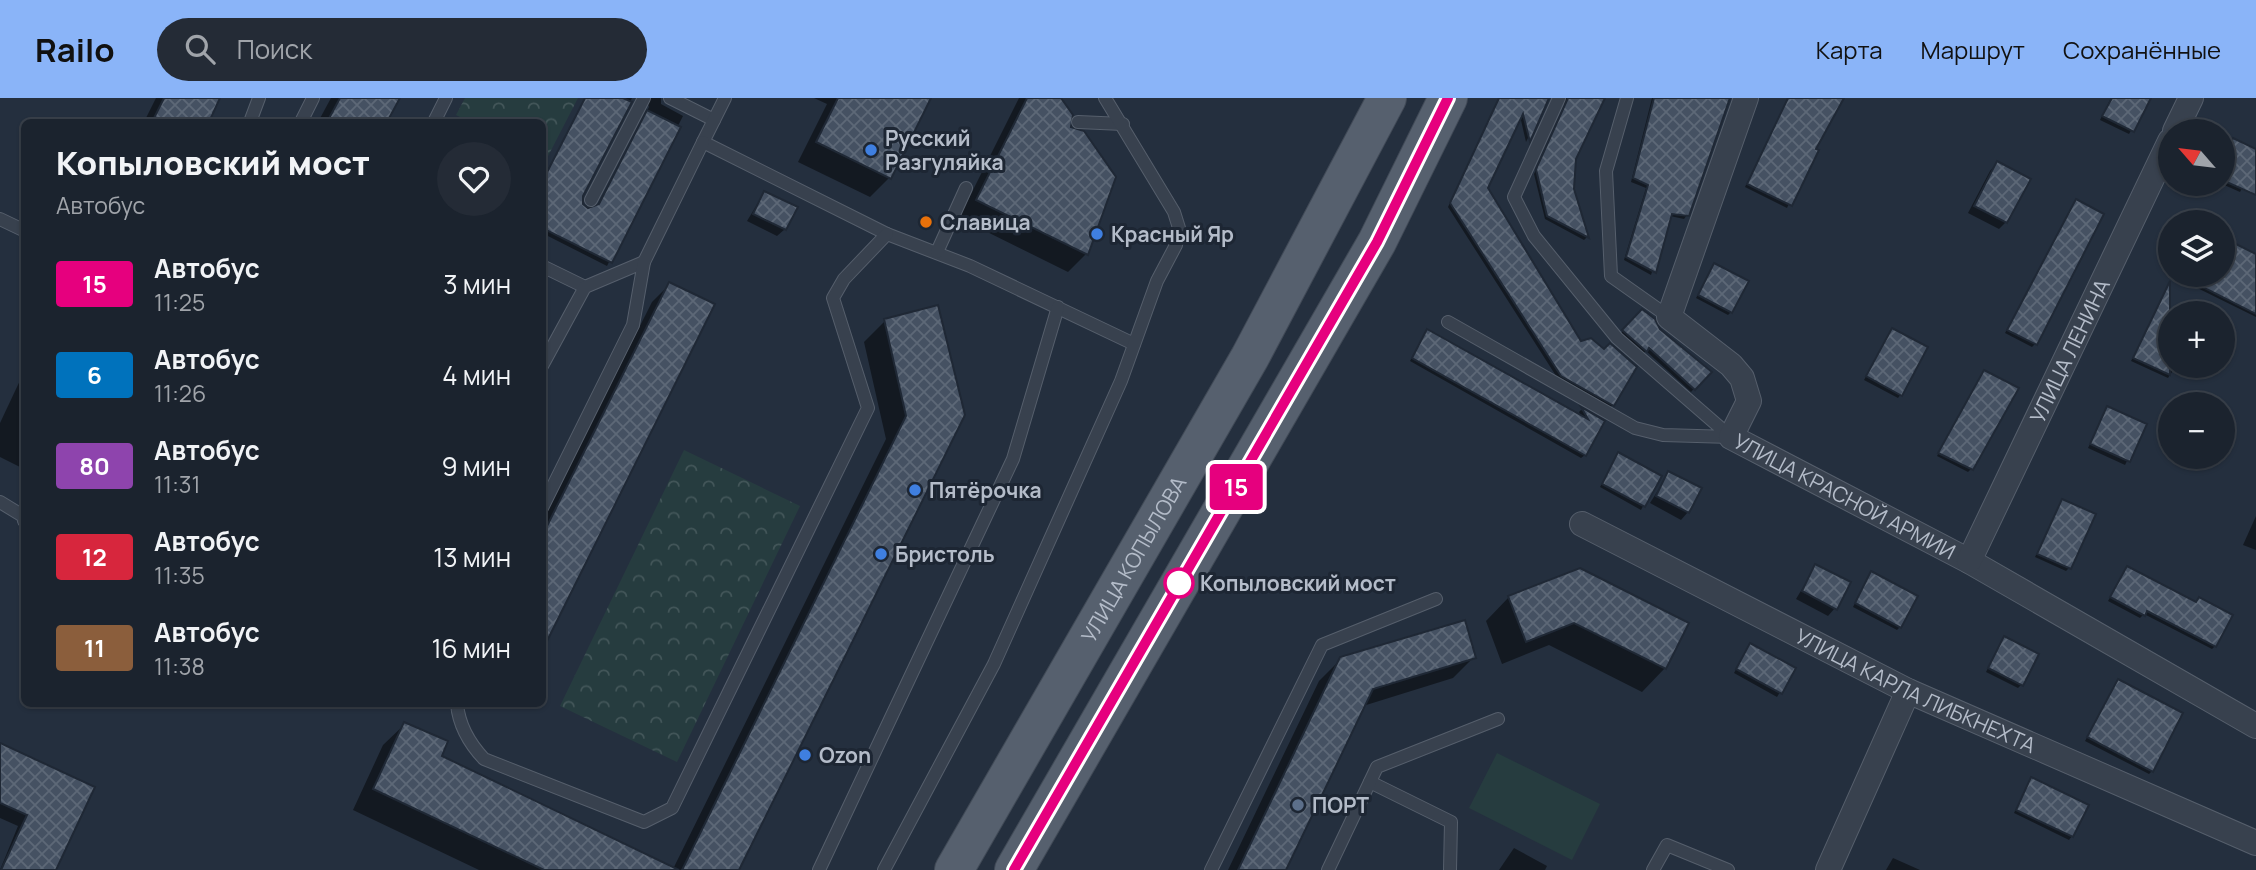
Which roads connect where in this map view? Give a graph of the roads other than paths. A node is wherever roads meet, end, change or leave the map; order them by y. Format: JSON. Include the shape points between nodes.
{"nodes":[{"id":1,"x":259,"y":98,"type":"edge"},
{"id":2,"x":313,"y":98,"type":"edge"},
{"id":3,"x":446,"y":98,"type":"edge"},
{"id":4,"x":644,"y":98,"type":"edge"},
{"id":5,"x":670,"y":98,"type":"edge"},
{"id":6,"x":725,"y":98,"type":"edge"},
{"id":7,"x":1105,"y":98,"type":"edge"},
{"id":8,"x":1387,"y":98,"type":"edge"},
{"id":9,"x":1448,"y":98,"type":"edge"},
{"id":10,"x":1559,"y":98,"type":"edge"},
{"id":11,"x":1627,"y":98,"type":"edge"},
{"id":12,"x":1746,"y":98,"type":"edge"},
{"id":13,"x":2191,"y":98,"type":"edge"},
{"id":14,"x":251,"y":119,"type":"edge"},
{"id":15,"x":302,"y":119,"type":"edge"},
{"id":16,"x":436,"y":119,"type":"edge"},
{"id":17,"x":2181,"y":119,"type":"edge"},
{"id":18,"x":714,"y":120,"type":"junction"},
{"id":19,"x":1078,"y":122,"type":"dead end"},
{"id":20,"x":1123,"y":124,"type":"junction"},
{"id":21,"x":703,"y":142,"type":"junction"},
{"id":22,"x":2158,"y":166,"type":"edge"},
{"id":23,"x":967,"y":188,"type":"dead end"},
{"id":24,"x":591,"y":200,"type":"dead end"},
{"id":25,"x":0,"y":219,"type":"edge"},
{"id":26,"x":21,"y":229,"type":"edge"},
{"id":27,"x":887,"y":234,"type":"junction"},
{"id":28,"x":937,"y":252,"type":"junction"},
{"id":29,"x":645,"y":262,"type":"junction"},
{"id":30,"x":546,"y":267,"type":"edge"},
{"id":31,"x":585,"y":287,"type":"junction"},
{"id":32,"x":1058,"y":307,"type":"junction"},
{"id":33,"x":1669,"y":317,"type":"junction"},
{"id":34,"x":1448,"y":322,"type":"dead end"},
{"id":35,"x":1134,"y":344,"type":"junction"},
{"id":36,"x":546,"y":359,"type":"edge"},
{"id":37,"x":1731,"y":437,"type":"junction"},
{"id":38,"x":546,"y":500,"type":"edge"},
{"id":39,"x":0,"y":502,"type":"edge"},
{"id":40,"x":21,"y":515,"type":"edge"},
{"id":41,"x":1582,"y":524,"type":"dead end"},
{"id":42,"x":1969,"y":561,"type":"junction"},
{"id":43,"x":1436,"y":599,"type":"dead end"},
{"id":44,"x":1908,"y":691,"type":"junction"},
{"id":45,"x":458,"y":707,"type":"edge"},
{"id":46,"x":1498,"y":719,"type":"dead end"},
{"id":47,"x":2256,"y":726,"type":"edge"},
{"id":48,"x":1370,"y":782,"type":"junction"},
{"id":49,"x":2256,"y":844,"type":"edge"},
{"id":50,"x":819,"y":870,"type":"edge"},
{"id":51,"x":884,"y":870,"type":"edge"},
{"id":52,"x":954,"y":870,"type":"edge"},
{"id":53,"x":1014,"y":870,"type":"edge"},
{"id":54,"x":1211,"y":870,"type":"edge"},
{"id":55,"x":1328,"y":870,"type":"edge"},
{"id":56,"x":1450,"y":870,"type":"edge"},
{"id":57,"x":1653,"y":870,"type":"edge"},
{"id":58,"x":1728,"y":870,"type":"edge"},
{"id":59,"x":1828,"y":870,"type":"edge"}],
"edges":[{"from":1,"to":14,"type":"lane"},
{"from":2,"to":15,"type":"lane"},
{"from":3,"to":16,"type":"lane"},
{"from":4,"to":24,"type":"lane"},
{"from":5,"to":18,"type":"lane"},
{"from":6,"to":18,"type":"lane"},
{"from":7,"to":20,"type":"lane"},
{"from":8,"to":52,"type":"main road","name":"УЛИЦА КОПЫЛОВА","via":[[1203,440]]},
{"from":9,"to":53,"type":"main road","via":[[1377,242]]},
{"from":10,"to":37,"type":"lane","via":[[1514,197],[1534,236],[1617,338]]},
{"from":11,"to":33,"type":"lane","via":[[1606,171],[1611,276]]},
{"from":12,"to":33,"type":"street"},
{"from":13,"to":17,"type":"street"},
{"from":18,"to":21,"type":"lane"},
{"from":19,"to":20,"type":"lane"},
{"from":20,"to":35,"type":"lane","via":[[1179,228]]},
{"from":21,"to":27,"type":"lane"},
{"from":21,"to":29,"type":"lane"},
{"from":22,"to":42,"type":"street","name":"УЛИЦА ЛЕНИНА"},
{"from":23,"to":28,"type":"lane"},
{"from":25,"to":26,"type":"lane"},
{"from":27,"to":28,"type":"lane"},
{"from":27,"to":45,"type":"lane","via":[[844,279],[833,298],[868,408],[672,808],[644,822],[484,759],[463,729]]},
{"from":28,"to":32,"type":"lane"},
{"from":29,"to":31,"type":"lane"},
{"from":29,"to":38,"type":"lane","via":[[633,324]]},
{"from":30,"to":31,"type":"lane"},
{"from":31,"to":36,"type":"lane"},
{"from":32,"to":35,"type":"lane"},
{"from":32,"to":50,"type":"lane","via":[[1013,459]]},
{"from":33,"to":37,"type":"street","name":"УЛИЦА КРАСНОЙ АРМИИ","via":[[1742,378],[1749,401]]},
{"from":34,"to":37,"type":"lane","via":[[1635,428],[1663,435]]},
{"from":35,"to":51,"type":"lane","via":[[994,664]]},
{"from":37,"to":42,"type":"street","name":"УЛИЦА КРАСНОЙ АРМИИ"},
{"from":39,"to":40,"type":"lane"},
{"from":41,"to":44,"type":"street","name":"УЛИЦА КАРЛА ЛИБКНЕХТА"},
{"from":42,"to":47,"type":"street"},
{"from":43,"to":54,"type":"lane","via":[[1322,645]]},
{"from":44,"to":49,"type":"street","name":"УЛИЦА КАРЛА ЛИБКНЕХТА"},
{"from":44,"to":59,"type":"street"},
{"from":46,"to":48,"type":"lane","via":[[1377,767]]},
{"from":48,"to":55,"type":"lane"},
{"from":48,"to":56,"type":"lane","via":[[1451,822]]},
{"from":57,"to":58,"type":"lane","via":[[1667,845]]}]}
